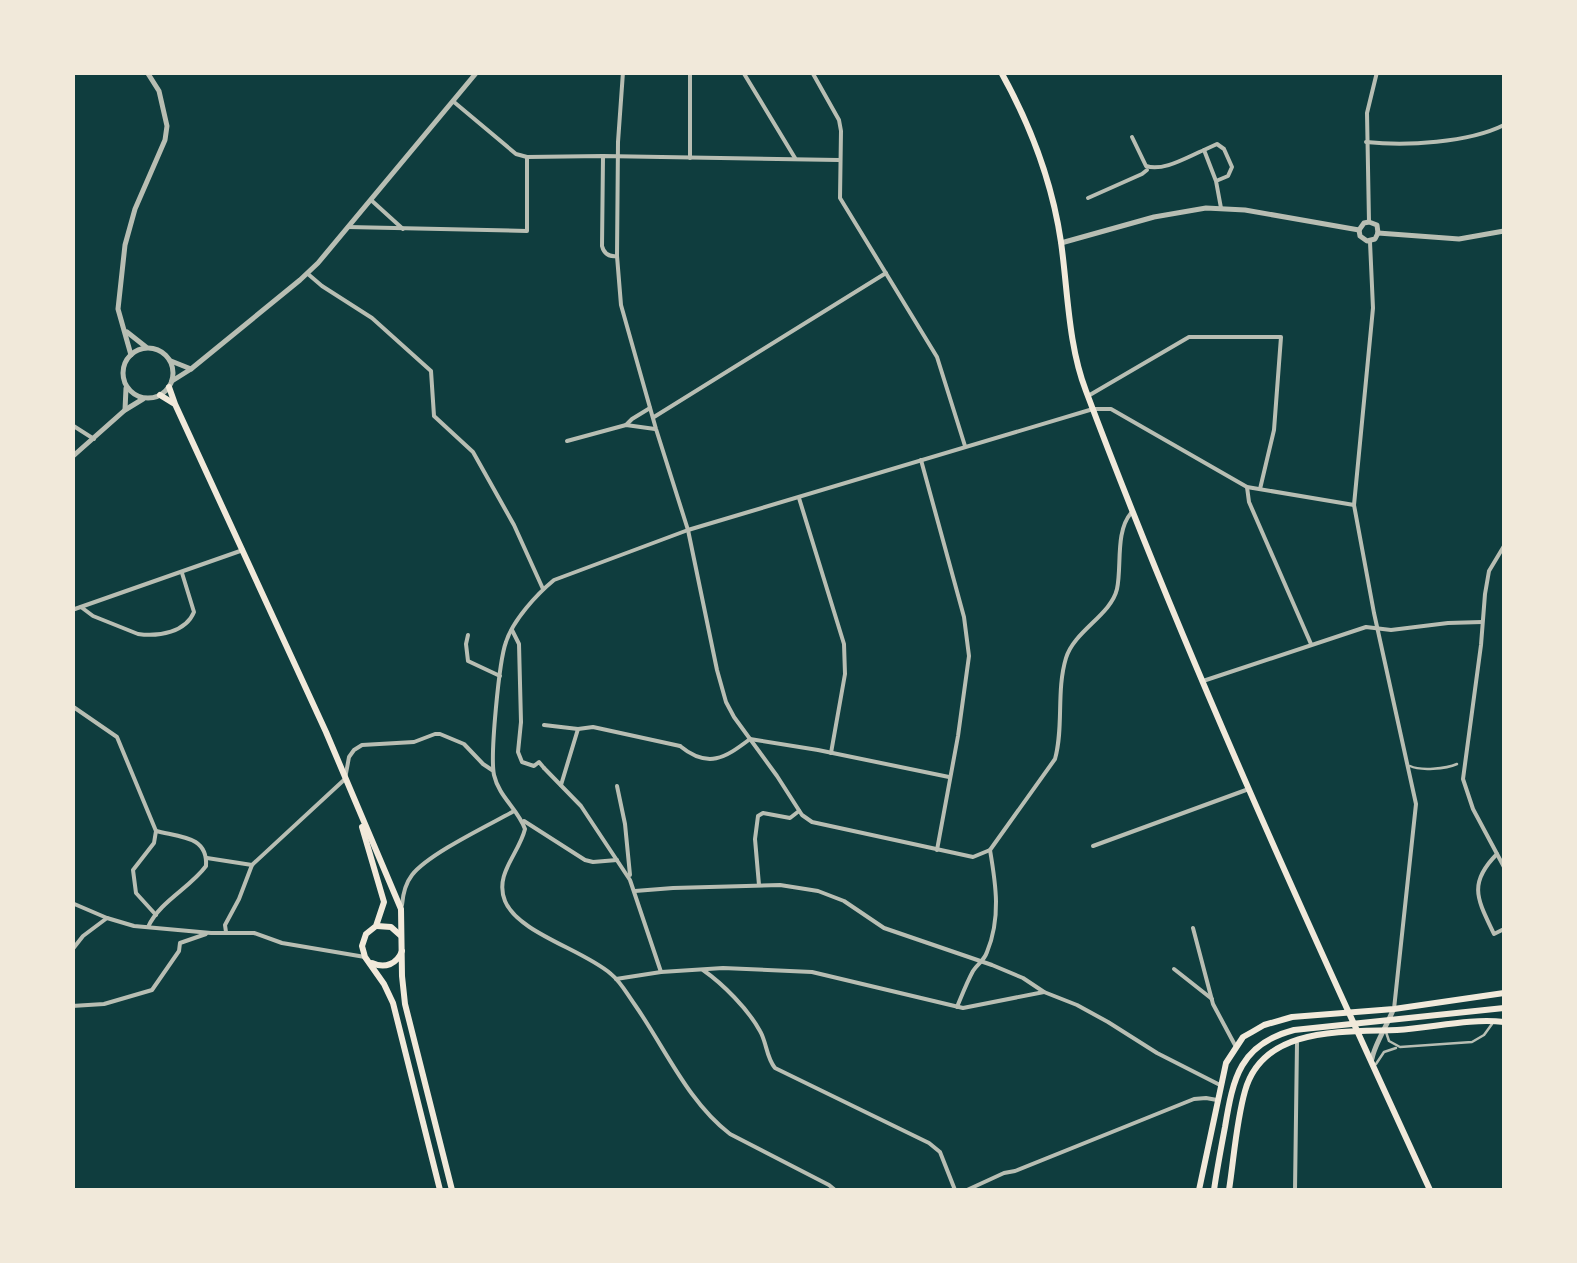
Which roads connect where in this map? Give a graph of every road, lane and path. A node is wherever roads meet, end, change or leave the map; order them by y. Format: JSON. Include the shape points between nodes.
{"nodes":[{"id":1,"x":147,"y":72,"type":"edge"},
{"id":2,"x":477,"y":72,"type":"edge"},
{"id":3,"x":623,"y":72,"type":"edge"},
{"id":4,"x":690,"y":72,"type":"edge"},
{"id":5,"x":743,"y":72,"type":"edge"},
{"id":6,"x":812,"y":72,"type":"edge"},
{"id":7,"x":1000,"y":72,"type":"edge"},
{"id":8,"x":1377,"y":72,"type":"edge"},
{"id":9,"x":454,"y":102,"type":"junction"},
{"id":10,"x":1504,"y":125,"type":"edge"},
{"id":11,"x":1132,"y":137,"type":"dead end"},
{"id":12,"x":1366,"y":142,"type":"junction"},
{"id":13,"x":1204,"y":150,"type":"junction"},
{"id":14,"x":603,"y":156,"type":"junction"},
{"id":15,"x":618,"y":157,"type":"junction"},
{"id":16,"x":527,"y":158,"type":"junction"},
{"id":17,"x":690,"y":158,"type":"junction"},
{"id":18,"x":795,"y":159,"type":"junction"},
{"id":19,"x":840,"y":160,"type":"junction"},
{"id":20,"x":1149,"y":168,"type":"junction"},
{"id":21,"x":1216,"y":181,"type":"junction"},
{"id":22,"x":1088,"y":198,"type":"dead end"},
{"id":23,"x":371,"y":200,"type":"junction"},
{"id":24,"x":1221,"y":208,"type":"junction"},
{"id":25,"x":1369,"y":222,"type":"junction"},
{"id":26,"x":348,"y":227,"type":"junction"},
{"id":27,"x":403,"y":228,"type":"junction"},
{"id":28,"x":1359,"y":230,"type":"junction"},
{"id":29,"x":1504,"y":231,"type":"edge"},
{"id":30,"x":1378,"y":233,"type":"junction"},
{"id":31,"x":1370,"y":241,"type":"junction"},
{"id":32,"x":1061,"y":243,"type":"junction"},
{"id":33,"x":617,"y":256,"type":"junction"},
{"id":34,"x":308,"y":273,"type":"junction"},
{"id":35,"x":886,"y":273,"type":"junction"},
{"id":36,"x":125,"y":330,"type":"junction"},
{"id":37,"x":148,"y":348,"type":"junction"},
{"id":38,"x":131,"y":355,"type":"junction"},
{"id":39,"x":171,"y":362,"type":"junction"},
{"id":40,"x":191,"y":369,"type":"junction"},
{"id":41,"x":126,"y":384,"type":"junction"},
{"id":42,"x":171,"y":384,"type":"junction"},
{"id":43,"x":160,"y":395,"type":"junction"},
{"id":44,"x":1088,"y":396,"type":"junction"},
{"id":45,"x":145,"y":398,"type":"junction"},
{"id":46,"x":174,"y":404,"type":"junction"},
{"id":47,"x":651,"y":407,"type":"junction"},
{"id":48,"x":1093,"y":409,"type":"junction"},
{"id":49,"x":125,"y":410,"type":"junction"},
{"id":50,"x":654,"y":417,"type":"junction"},
{"id":51,"x":72,"y":425,"type":"edge"},
{"id":52,"x":626,"y":426,"type":"junction"},
{"id":53,"x":656,"y":429,"type":"junction"},
{"id":54,"x":94,"y":440,"type":"junction"},
{"id":55,"x":567,"y":441,"type":"dead end"},
{"id":56,"x":965,"y":446,"type":"junction"},
{"id":57,"x":73,"y":456,"type":"edge"},
{"id":58,"x":921,"y":460,"type":"junction"},
{"id":59,"x":1248,"y":488,"type":"junction"},
{"id":60,"x":1260,"y":489,"type":"junction"},
{"id":61,"x":799,"y":498,"type":"junction"},
{"id":62,"x":1354,"y":505,"type":"junction"},
{"id":63,"x":1134,"y":512,"type":"junction"},
{"id":64,"x":688,"y":530,"type":"junction"},
{"id":65,"x":1504,"y":546,"type":"edge"},
{"id":66,"x":243,"y":550,"type":"junction"},
{"id":67,"x":182,"y":573,"type":"junction"},
{"id":68,"x":543,"y":589,"type":"junction"},
{"id":69,"x":81,"y":607,"type":"junction"},
{"id":70,"x":72,"y":610,"type":"edge"},
{"id":71,"x":1482,"y":622,"type":"junction"},
{"id":72,"x":1377,"y":627,"type":"junction"},
{"id":73,"x":512,"y":630,"type":"junction"},
{"id":74,"x":468,"y":635,"type":"dead end"},
{"id":75,"x":1311,"y":644,"type":"junction"},
{"id":76,"x":500,"y":676,"type":"junction"},
{"id":77,"x":1204,"y":680,"type":"junction"},
{"id":78,"x":72,"y":706,"type":"edge"},
{"id":79,"x":544,"y":725,"type":"dead end"},
{"id":80,"x":578,"y":729,"type":"junction"},
{"id":81,"x":750,"y":739,"type":"junction"},
{"id":82,"x":830,"y":753,"type":"junction"},
{"id":83,"x":1407,"y":764,"type":"junction"},
{"id":84,"x":1457,"y":764,"type":"dead end"},
{"id":85,"x":493,"y":770,"type":"junction"},
{"id":86,"x":949,"y":777,"type":"junction"},
{"id":87,"x":346,"y":780,"type":"junction"},
{"id":88,"x":561,"y":785,"type":"junction"},
{"id":89,"x":618,"y":786,"type":"dead end"},
{"id":90,"x":1250,"y":788,"type":"junction"},
{"id":91,"x":356,"y":802,"type":"junction"},
{"id":92,"x":514,"y":811,"type":"junction"},
{"id":93,"x":799,"y":811,"type":"junction"},
{"id":94,"x":520,"y":818,"type":"junction"},
{"id":95,"x":156,"y":831,"type":"junction"},
{"id":96,"x":1094,"y":846,"type":"dead end"},
{"id":97,"x":937,"y":850,"type":"junction"},
{"id":98,"x":990,"y":850,"type":"junction"},
{"id":99,"x":1497,"y":854,"type":"junction"},
{"id":100,"x":206,"y":858,"type":"junction"},
{"id":101,"x":618,"y":860,"type":"junction"},
{"id":102,"x":252,"y":864,"type":"junction"},
{"id":103,"x":1504,"y":868,"type":"edge"},
{"id":104,"x":630,"y":880,"type":"junction"},
{"id":105,"x":759,"y":886,"type":"junction"},
{"id":106,"x":635,"y":892,"type":"junction"},
{"id":107,"x":72,"y":903,"type":"edge"},
{"id":108,"x":401,"y":909,"type":"junction"},
{"id":109,"x":156,"y":915,"type":"junction"},
{"id":110,"x":107,"y":918,"type":"junction"},
{"id":111,"x":376,"y":926,"type":"junction"},
{"id":112,"x":148,"y":927,"type":"junction"},
{"id":113,"x":1193,"y":928,"type":"dead end"},
{"id":114,"x":1504,"y":929,"type":"edge"},
{"id":115,"x":226,"y":932,"type":"junction"},
{"id":116,"x":211,"y":933,"type":"junction"},
{"id":117,"x":402,"y":938,"type":"junction"},
{"id":118,"x":403,"y":948,"type":"junction"},
{"id":119,"x":72,"y":950,"type":"edge"},
{"id":120,"x":368,"y":960,"type":"junction"},
{"id":121,"x":981,"y":961,"type":"junction"},
{"id":122,"x":703,"y":970,"type":"junction"},
{"id":123,"x":1174,"y":970,"type":"dead end"},
{"id":124,"x":661,"y":972,"type":"junction"},
{"id":125,"x":616,"y":979,"type":"junction"},
{"id":126,"x":1044,"y":992,"type":"junction"},
{"id":127,"x":1504,"y":994,"type":"edge"},
{"id":128,"x":1212,"y":999,"type":"junction"},
{"id":129,"x":72,"y":1006,"type":"edge"},
{"id":130,"x":956,"y":1007,"type":"junction"},
{"id":131,"x":1504,"y":1008,"type":"edge"},
{"id":132,"x":1394,"y":1009,"type":"junction"},
{"id":133,"x":1348,"y":1012,"type":"junction"},
{"id":134,"x":1333,"y":1014,"type":"junction"},
{"id":135,"x":1494,"y":1021,"type":"junction"},
{"id":136,"x":1504,"y":1022,"type":"edge"},
{"id":137,"x":1386,"y":1030,"type":"junction"},
{"id":138,"x":1357,"y":1032,"type":"junction"},
{"id":139,"x":1335,"y":1033,"type":"junction"},
{"id":140,"x":1297,"y":1038,"type":"junction"},
{"id":141,"x":1236,"y":1047,"type":"junction"},
{"id":142,"x":1400,"y":1047,"type":"junction"},
{"id":143,"x":1373,"y":1066,"type":"junction"},
{"id":144,"x":1220,"y":1085,"type":"junction"},
{"id":145,"x":1217,"y":1100,"type":"junction"},
{"id":146,"x":440,"y":1190,"type":"edge"},
{"id":147,"x":452,"y":1190,"type":"edge"},
{"id":148,"x":836,"y":1190,"type":"edge"},
{"id":149,"x":955,"y":1190,"type":"edge"},
{"id":150,"x":967,"y":1190,"type":"edge"},
{"id":151,"x":1199,"y":1190,"type":"edge"},
{"id":152,"x":1214,"y":1190,"type":"edge"},
{"id":153,"x":1229,"y":1190,"type":"edge"},
{"id":154,"x":1295,"y":1190,"type":"edge"},
{"id":155,"x":1430,"y":1190,"type":"edge"}],
"edges":[{"from":1,"to":36,"type":"street","via":[[159,91],[166,133],[125,246],[118,309]]},
{"from":2,"to":9,"type":"street"},
{"from":3,"to":15,"type":"street"},
{"from":4,"to":17,"type":"street"},
{"from":5,"to":18,"type":"street"},
{"from":6,"to":19,"type":"street","via":[[839,120]]},
{"from":7,"to":32,"type":"main road","via":[[1039,151]]},
{"from":8,"to":12,"type":"street"},
{"from":9,"to":16,"type":"street"},
{"from":9,"to":23,"type":"street"},
{"from":10,"to":12,"type":"street","via":[[1458,140]]},
{"from":11,"to":20,"type":"street"},
{"from":12,"to":25,"type":"street"},
{"from":13,"to":20,"type":"street"},
{"from":13,"to":21,"type":"street"},
{"from":13,"to":21,"type":"street","via":[[1221,146],[1232,167]]},
{"from":14,"to":15,"type":"street"},
{"from":14,"to":16,"type":"street"},
{"from":14,"to":33,"type":"street","via":[[602,246]]},
{"from":15,"to":17,"type":"street"},
{"from":15,"to":33,"type":"street"},
{"from":16,"to":27,"type":"street","via":[[527,231]]},
{"from":17,"to":18,"type":"street"},
{"from":18,"to":19,"type":"street"},
{"from":19,"to":35,"type":"street","via":[[840,198]]},
{"from":20,"to":22,"type":"street"},
{"from":21,"to":24,"type":"street"},
{"from":23,"to":26,"type":"street"},
{"from":23,"to":27,"type":"street"},
{"from":24,"to":28,"type":"street"},
{"from":24,"to":32,"type":"street","via":[[1154,217]]},
{"from":25,"to":28,"type":"street"},
{"from":25,"to":30,"type":"street"},
{"from":26,"to":27,"type":"street"},
{"from":26,"to":34,"type":"street"},
{"from":28,"to":31,"type":"street"},
{"from":29,"to":30,"type":"street","via":[[1459,239]]},
{"from":30,"to":31,"type":"street"},
{"from":31,"to":62,"type":"street","via":[[1373,308]]},
{"from":32,"to":44,"type":"main road","via":[[1075,352]]},
{"from":33,"to":47,"type":"street","via":[[621,305]]},
{"from":34,"to":40,"type":"street"},
{"from":34,"to":68,"type":"street","via":[[431,371],[434,416],[473,452]]},
{"from":35,"to":50,"type":"street"},
{"from":35,"to":56,"type":"street","via":[[937,357]]},
{"from":36,"to":37,"type":"street"},
{"from":36,"to":38,"type":"street"},
{"from":37,"to":38,"type":"street"},
{"from":37,"to":39,"type":"street"},
{"from":38,"to":41,"type":"street"},
{"from":39,"to":40,"type":"street"},
{"from":39,"to":42,"type":"street"},
{"from":40,"to":42,"type":"street"},
{"from":41,"to":45,"type":"street"},
{"from":41,"to":49,"type":"street"},
{"from":42,"to":43,"type":"street"},
{"from":42,"to":46,"type":"main road"},
{"from":43,"to":45,"type":"street"},
{"from":43,"to":46,"type":"main road"},
{"from":44,"to":48,"type":"main road"},
{"from":44,"to":60,"type":"street","via":[[1190,338],[1281,336],[1274,430]]},
{"from":45,"to":49,"type":"street"},
{"from":46,"to":66,"type":"main road"},
{"from":47,"to":50,"type":"street"},
{"from":47,"to":52,"type":"street"},
{"from":48,"to":56,"type":"street"},
{"from":48,"to":59,"type":"street","via":[[1111,408]]},
{"from":48,"to":63,"type":"main road"},
{"from":49,"to":54,"type":"street"},
{"from":50,"to":53,"type":"street"},
{"from":51,"to":54,"type":"street"},
{"from":52,"to":53,"type":"street"},
{"from":52,"to":55,"type":"street"},
{"from":53,"to":64,"type":"street"},
{"from":54,"to":57,"type":"street"},
{"from":56,"to":58,"type":"street"},
{"from":58,"to":61,"type":"street"},
{"from":58,"to":86,"type":"street","via":[[968,639]]},
{"from":59,"to":60,"type":"street"},
{"from":59,"to":75,"type":"street","via":[[1248,502]]},
{"from":60,"to":62,"type":"street"},
{"from":61,"to":64,"type":"street"},
{"from":61,"to":82,"type":"street","via":[[844,644]]},
{"from":62,"to":72,"type":"street"},
{"from":63,"to":77,"type":"main road"},
{"from":63,"to":98,"type":"street","via":[[1124,524],[1115,595],[1066,658],[1055,759]]},
{"from":64,"to":68,"type":"street"},
{"from":64,"to":81,"type":"street","via":[[716,670],[730,710]]},
{"from":65,"to":71,"type":"street","via":[[1490,571]]},
{"from":66,"to":67,"type":"street"},
{"from":66,"to":87,"type":"main road"},
{"from":67,"to":69,"type":"street"},
{"from":67,"to":69,"type":"street","via":[[194,612],[176,630],[146,636]]},
{"from":68,"to":73,"type":"street"},
{"from":69,"to":70,"type":"street"},
{"from":71,"to":72,"type":"street"},
{"from":71,"to":99,"type":"street","via":[[1463,779]]},
{"from":72,"to":75,"type":"street"},
{"from":72,"to":83,"type":"street"},
{"from":73,"to":76,"type":"street"},
{"from":73,"to":88,"type":"street","via":[[519,644],[518,752],[522,762],[539,762]]},
{"from":74,"to":76,"type":"street","via":[[468,661]]},
{"from":75,"to":77,"type":"street"},
{"from":76,"to":85,"type":"street"},
{"from":77,"to":90,"type":"main road"},
{"from":78,"to":95,"type":"street","via":[[117,738]]},
{"from":79,"to":80,"type":"street"},
{"from":80,"to":81,"type":"street","via":[[725,758]]},
{"from":80,"to":88,"type":"street"},
{"from":81,"to":82,"type":"street"},
{"from":81,"to":93,"type":"street"},
{"from":82,"to":86,"type":"street"},
{"from":83,"to":84,"type":"lane","via":[[1419,770]]},
{"from":83,"to":132,"type":"street","via":[[1416,804]]},
{"from":85,"to":87,"type":"street","via":[[464,744],[435,734],[362,745],[350,757]]},
{"from":85,"to":92,"type":"street"},
{"from":86,"to":97,"type":"street"},
{"from":87,"to":91,"type":"main road"},
{"from":87,"to":102,"type":"street"},
{"from":88,"to":101,"type":"street"},
{"from":89,"to":104,"type":"street"},
{"from":90,"to":96,"type":"street"},
{"from":90,"to":133,"type":"main road"},
{"from":91,"to":108,"type":"main road"},
{"from":91,"to":111,"type":"main road","via":[[384,902]]},
{"from":92,"to":94,"type":"street"},
{"from":92,"to":108,"type":"street","via":[[416,870]]},
{"from":93,"to":97,"type":"street","via":[[812,822]]},
{"from":93,"to":105,"type":"street","via":[[790,818],[758,816]]},
{"from":94,"to":101,"type":"street","via":[[584,860]]},
{"from":94,"to":125,"type":"street","via":[[524,834],[501,885],[508,908]]},
{"from":95,"to":100,"type":"street","via":[[198,842]]},
{"from":95,"to":109,"type":"street","via":[[134,870],[136,893]]},
{"from":97,"to":98,"type":"street","via":[[979,856]]},
{"from":98,"to":121,"type":"street","via":[[997,914]]},
{"from":99,"to":103,"type":"street"},
{"from":99,"to":114,"type":"street","via":[[1476,890],[1494,934]]},
{"from":100,"to":102,"type":"street"},
{"from":100,"to":109,"type":"street","via":[[199,876]]},
{"from":101,"to":104,"type":"street"},
{"from":102,"to":115,"type":"street"},
{"from":104,"to":106,"type":"street"},
{"from":105,"to":106,"type":"street"},
{"from":105,"to":121,"type":"street","via":[[818,890],[884,928]]},
{"from":106,"to":124,"type":"street"},
{"from":107,"to":110,"type":"street"},
{"from":108,"to":117,"type":"main road"},
{"from":109,"to":112,"type":"street"},
{"from":110,"to":112,"type":"street"},
{"from":110,"to":119,"type":"street"},
{"from":111,"to":117,"type":"main road","via":[[391,926]]},
{"from":111,"to":120,"type":"main road","via":[[363,939]]},
{"from":112,"to":116,"type":"street"},
{"from":113,"to":128,"type":"street"},
{"from":115,"to":116,"type":"street"},
{"from":115,"to":120,"type":"street","via":[[254,932]]},
{"from":116,"to":129,"type":"street","via":[[180,943],[152,990]]},
{"from":117,"to":118,"type":"main road"},
{"from":118,"to":120,"type":"main road","via":[[391,964]]},
{"from":118,"to":147,"type":"main road","via":[[406,1004]]},
{"from":120,"to":146,"type":"main road","via":[[393,1003]]},
{"from":121,"to":126,"type":"street"},
{"from":121,"to":130,"type":"street"},
{"from":122,"to":124,"type":"street"},
{"from":122,"to":130,"type":"street","via":[[812,972]]},
{"from":122,"to":149,"type":"street","via":[[758,1028],[775,1068],[929,1143],[940,1152]]},
{"from":123,"to":128,"type":"street"},
{"from":124,"to":125,"type":"street"},
{"from":125,"to":148,"type":"street","via":[[717,1124]]},
{"from":126,"to":130,"type":"street"},
{"from":126,"to":144,"type":"street"},
{"from":127,"to":132,"type":"main road"},
{"from":128,"to":141,"type":"street"},
{"from":131,"to":152,"type":"main road","via":[[1294,1030],[1267,1040],[1232,1084]]},
{"from":132,"to":133,"type":"main road"},
{"from":132,"to":137,"type":"street"},
{"from":133,"to":134,"type":"main road"},
{"from":133,"to":138,"type":"main road"},
{"from":134,"to":139,"type":"main road","via":[[1340,1023]]},
{"from":134,"to":141,"type":"main road","via":[[1264,1024]]},
{"from":135,"to":136,"type":"main road"},
{"from":135,"to":137,"type":"main road"},
{"from":135,"to":142,"type":"lane","via":[[1472,1042]]},
{"from":137,"to":138,"type":"main road"},
{"from":137,"to":142,"type":"lane","via":[[1388,1041]]},
{"from":137,"to":143,"type":"street"},
{"from":138,"to":139,"type":"main road"},
{"from":138,"to":143,"type":"main road"},
{"from":139,"to":140,"type":"main road"},
{"from":140,"to":153,"type":"main road","via":[[1268,1054],[1248,1081]]},
{"from":140,"to":154,"type":"street"},
{"from":141,"to":144,"type":"main road"},
{"from":142,"to":143,"type":"lane","via":[[1387,1050]]},
{"from":143,"to":155,"type":"main road"},
{"from":144,"to":145,"type":"main road"},
{"from":145,"to":150,"type":"street","via":[[1194,1099]]},
{"from":145,"to":151,"type":"main road"}]}
